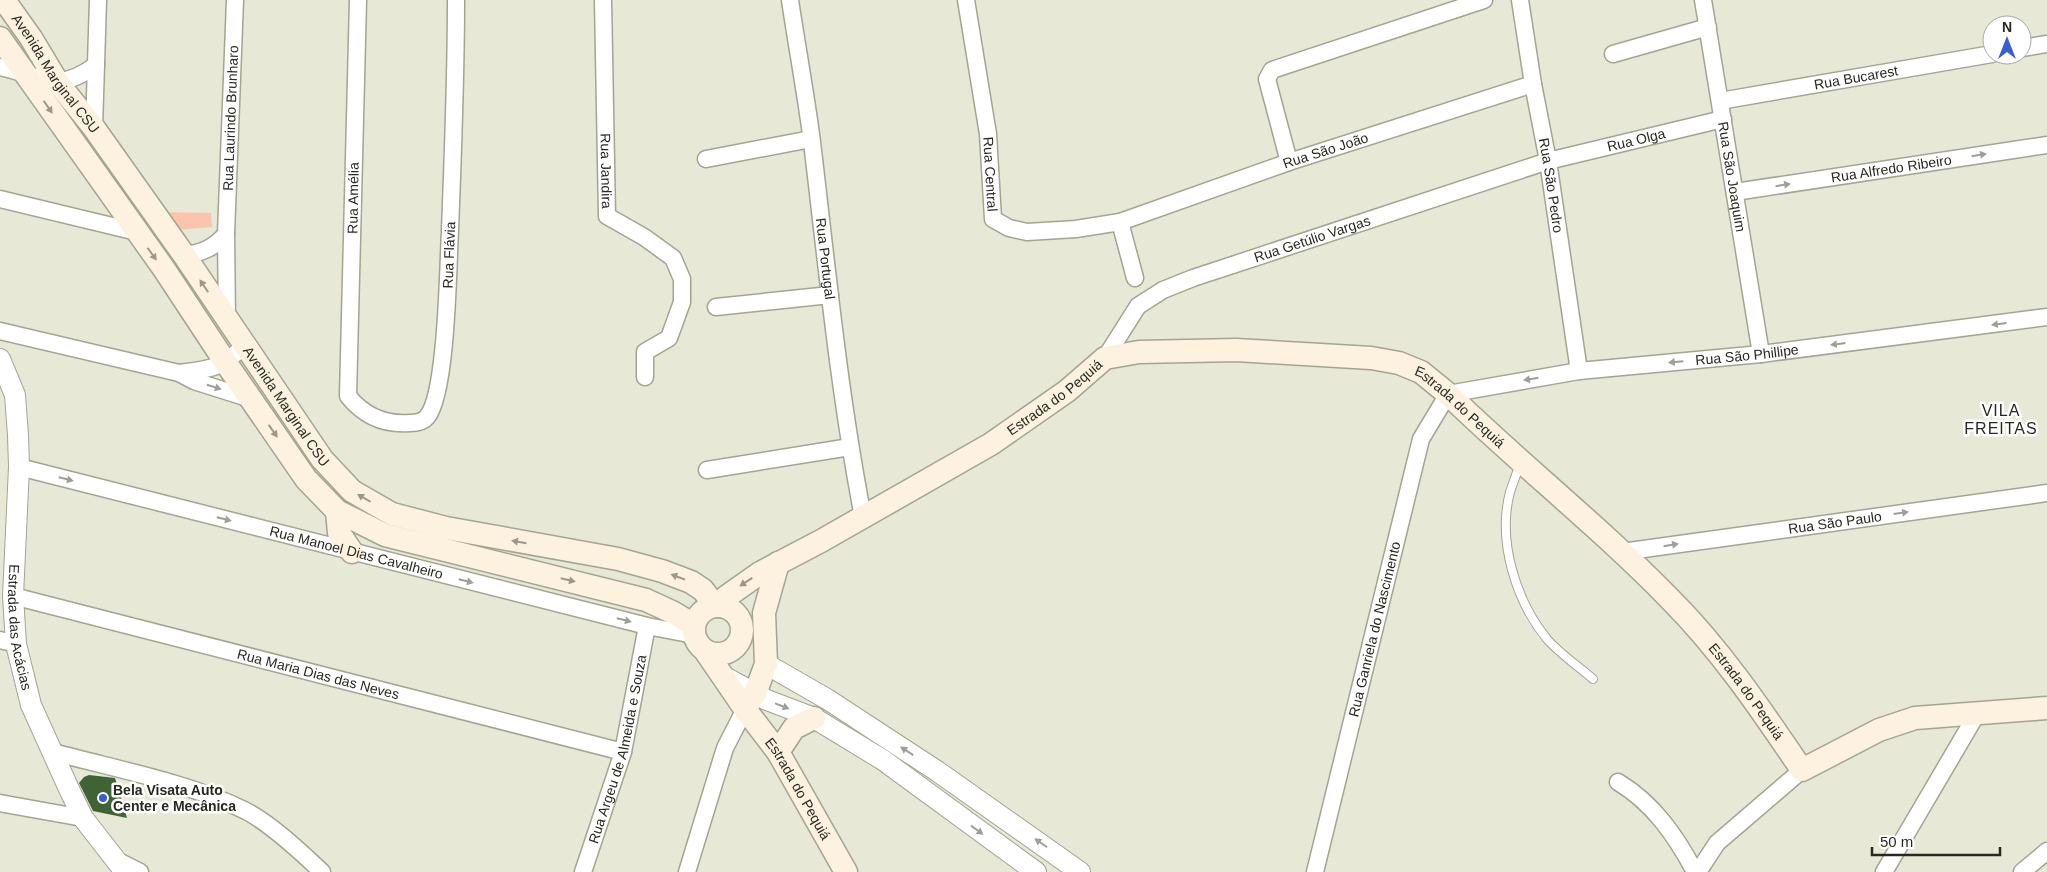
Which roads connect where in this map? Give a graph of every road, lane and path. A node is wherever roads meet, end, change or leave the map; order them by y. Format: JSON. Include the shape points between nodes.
{"nodes":[{"id":1,"x":4,"y":0,"type":"edge"},
{"id":2,"x":98,"y":0,"type":"edge"},
{"id":3,"x":235,"y":0,"type":"edge"},
{"id":4,"x":358,"y":0,"type":"edge"},
{"id":5,"x":456,"y":0,"type":"edge"},
{"id":6,"x":603,"y":0,"type":"edge"},
{"id":7,"x":790,"y":0,"type":"edge"},
{"id":8,"x":966,"y":0,"type":"edge"},
{"id":9,"x":1484,"y":0,"type":"edge"},
{"id":10,"x":1520,"y":0,"type":"edge"},
{"id":11,"x":1703,"y":0,"type":"edge"},
{"id":12,"x":1708,"y":27,"type":"junction"},
{"id":13,"x":0,"y":38,"type":"edge"},
{"id":14,"x":2047,"y":44,"type":"edge"},
{"id":15,"x":2032,"y":46,"type":"edge"},
{"id":16,"x":1613,"y":54,"type":"dead end"},
{"id":17,"x":1982,"y":56,"type":"edge"},
{"id":18,"x":96,"y":65,"type":"junction"},
{"id":19,"x":0,"y":67,"type":"edge"},
{"id":20,"x":24,"y":72,"type":"junction"},
{"id":21,"x":58,"y":83,"type":"junction"},
{"id":22,"x":1533,"y":84,"type":"junction"},
{"id":23,"x":1720,"y":101,"type":"junction"},
{"id":24,"x":1723,"y":119,"type":"junction"},
{"id":25,"x":94,"y":128,"type":"junction"},
{"id":26,"x":811,"y":139,"type":"junction"},
{"id":27,"x":2047,"y":145,"type":"edge"},
{"id":28,"x":706,"y":159,"type":"dead end"},
{"id":29,"x":1548,"y":161,"type":"junction"},
{"id":30,"x":1289,"y":162,"type":"junction"},
{"id":31,"x":134,"y":186,"type":"junction"},
{"id":32,"x":1735,"y":192,"type":"junction"},
{"id":33,"x":113,"y":198,"type":"junction"},
{"id":34,"x":0,"y":199,"type":"edge"},
{"id":35,"x":1120,"y":222,"type":"junction"},
{"id":36,"x":137,"y":232,"type":"junction"},
{"id":37,"x":226,"y":234,"type":"junction"},
{"id":38,"x":184,"y":255,"type":"junction"},
{"id":39,"x":1135,"y":278,"type":"dead end"},
{"id":40,"x":830,"y":295,"type":"junction"},
{"id":41,"x":716,"y":307,"type":"dead end"},
{"id":42,"x":2047,"y":317,"type":"edge"},
{"id":43,"x":227,"y":320,"type":"junction"},
{"id":44,"x":0,"y":330,"type":"edge"},
{"id":45,"x":245,"y":345,"type":"junction"},
{"id":46,"x":1761,"y":354,"type":"junction"},
{"id":47,"x":1105,"y":358,"type":"junction"},
{"id":48,"x":0,"y":359,"type":"edge"},
{"id":49,"x":226,"y":364,"type":"junction"},
{"id":50,"x":1579,"y":371,"type":"junction"},
{"id":51,"x":179,"y":373,"type":"junction"},
{"id":52,"x":645,"y":377,"type":"dead end"},
{"id":53,"x":1448,"y":394,"type":"junction"},
{"id":54,"x":348,"y":396,"type":"joint"},
{"id":55,"x":251,"y":399,"type":"junction"},
{"id":56,"x":850,"y":447,"type":"junction"},
{"id":57,"x":1521,"y":462,"type":"junction"},
{"id":58,"x":19,"y":467,"type":"junction"},
{"id":59,"x":706,"y":470,"type":"dead end"},
{"id":60,"x":2047,"y":493,"type":"edge"},
{"id":61,"x":337,"y":511,"type":"junction"},
{"id":62,"x":863,"y":517,"type":"junction"},
{"id":63,"x":352,"y":552,"type":"junction"},
{"id":64,"x":1622,"y":552,"type":"junction"},
{"id":65,"x":778,"y":563,"type":"junction"},
{"id":66,"x":13,"y":596,"type":"junction"},
{"id":67,"x":717,"y":606,"type":"junction"},
{"id":68,"x":764,"y":613,"type":"junction"},
{"id":69,"x":648,"y":626,"type":"junction"},
{"id":70,"x":698,"y":637,"type":"junction"},
{"id":71,"x":741,"y":637,"type":"junction"},
{"id":72,"x":8,"y":642,"type":"edge"},
{"id":73,"x":766,"y":664,"type":"junction"},
{"id":74,"x":1593,"y":679,"type":"dead end"},
{"id":75,"x":750,"y":702,"type":"junction"},
{"id":76,"x":2047,"y":708,"type":"edge"},
{"id":77,"x":1978,"y":712,"type":"junction"},
{"id":78,"x":814,"y":718,"type":"junction"},
{"id":79,"x":54,"y":752,"type":"junction"},
{"id":80,"x":623,"y":752,"type":"junction"},
{"id":81,"x":778,"y":752,"type":"junction"},
{"id":82,"x":1802,"y":770,"type":"junction"},
{"id":83,"x":1618,"y":782,"type":"dead end"},
{"id":84,"x":965,"y":791,"type":"junction"},
{"id":85,"x":0,"y":803,"type":"edge"},
{"id":86,"x":950,"y":810,"type":"junction"},
{"id":87,"x":83,"y":818,"type":"junction"},
{"id":88,"x":2047,"y":851,"type":"edge"},
{"id":89,"x":122,"y":867,"type":"edge"},
{"id":90,"x":140,"y":872,"type":"edge"},
{"id":91,"x":322,"y":872,"type":"edge"},
{"id":92,"x":583,"y":872,"type":"edge"},
{"id":93,"x":686,"y":872,"type":"edge"},
{"id":94,"x":846,"y":872,"type":"edge"},
{"id":95,"x":1036,"y":872,"type":"edge"},
{"id":96,"x":1080,"y":872,"type":"edge"},
{"id":97,"x":1315,"y":872,"type":"edge"},
{"id":98,"x":1696,"y":872,"type":"edge"},
{"id":99,"x":1884,"y":872,"type":"edge"},
{"id":100,"x":2022,"y":872,"type":"edge"}],
"edges":[{"from":1,"to":21,"type":"main road","name":"Avenida Marginal CSU","via":[[32,38]]},
{"from":2,"to":18,"type":"street"},
{"from":3,"to":37,"type":"street","name":"Rua Laurindo Brunharo"},
{"from":4,"to":54,"type":"street","name":"Rua Amélia"},
{"from":5,"to":54,"type":"street","name":"Rua Flávia","via":[[456,101],[447,295],[439,387],[428,416],[418,423],[385,423],[354,404]]},
{"from":6,"to":52,"type":"street","name":"Rua Jandira","via":[[607,216],[673,258],[682,279],[682,302],[669,338],[645,352]]},
{"from":7,"to":26,"type":"street","name":"Rua Portugal"},
{"from":8,"to":35,"type":"street","name":"Rua Central","via":[[988,134],[993,218],[1008,228],[1027,232]]},
{"from":9,"to":30,"type":"street","via":[[1272,70],[1267,79]]},
{"from":10,"to":22,"type":"street","name":"Rua São Pedro"},
{"from":11,"to":12,"type":"street","name":"Rua São Joaquim"},
{"from":12,"to":16,"type":"street"},
{"from":12,"to":23,"type":"street","name":"Rua São Joaquim"},
{"from":13,"to":20,"type":"main road","name":"Avenida Marginal CSU"},
{"from":14,"to":15,"type":"street"},
{"from":17,"to":23,"type":"street","name":"Rua Bucarest"},
{"from":18,"to":21,"type":"street","via":[[80,77]]},
{"from":18,"to":25,"type":"street"},
{"from":19,"to":20,"type":"street"},
{"from":20,"to":21,"type":"street"},
{"from":20,"to":33,"type":"main road","name":"Avenida Marginal CSU","one_way":true},
{"from":21,"to":25,"type":"main road","name":"Avenida Marginal CSU"},
{"from":22,"to":29,"type":"street","name":"Rua São Pedro"},
{"from":22,"to":30,"type":"street","name":"Rua São João"},
{"from":23,"to":24,"type":"street","name":"Rua São Joaquim"},
{"from":24,"to":29,"type":"street","name":"Rua Olga"},
{"from":24,"to":32,"type":"street","name":"Rua São Joaquim"},
{"from":25,"to":31,"type":"main road","name":"Avenida Marginal CSU"},
{"from":26,"to":28,"type":"street"},
{"from":26,"to":40,"type":"street","name":"Rua Portugal"},
{"from":32,"to":27,"type":"street","name":"Rua Alfredo Ribeiro","one_way":true},
{"from":29,"to":47,"type":"street","name":"Rua Getúlio Vargas","via":[[1162,290],[1138,306]]},
{"from":29,"to":50,"type":"street","name":"Rua São Pedro"},
{"from":30,"to":35,"type":"street","name":"Rua São João"},
{"from":31,"to":33,"type":"main road"},
{"from":31,"to":38,"type":"main road","name":"Avenida Marginal CSU"},
{"from":32,"to":46,"type":"street","name":"Rua São Joaquim"},
{"from":33,"to":36,"type":"main road","name":"Avenida Marginal CSU"},
{"from":34,"to":36,"type":"street"},
{"from":35,"to":39,"type":"street"},
{"from":36,"to":49,"type":"main road","name":"Avenida Marginal CSU","one_way":true},
{"from":37,"to":38,"type":"street","via":[[217,245]]},
{"from":37,"to":43,"type":"street","name":"Rua Laurindo Brunharo"},
{"from":43,"to":38,"type":"main road","name":"Avenida Marginal CSU","one_way":true},
{"from":40,"to":41,"type":"street"},
{"from":40,"to":56,"type":"street","name":"Rua Portugal"},
{"from":42,"to":46,"type":"street","name":"Rua São Phillipe","one_way":true},
{"from":43,"to":45,"type":"main road","name":"Avenida Marginal CSU"},
{"from":44,"to":51,"type":"street"},
{"from":45,"to":49,"type":"street"},
{"from":67,"to":45,"type":"main road","name":"Avenida Marginal CSU","one_way":true,"via":[[691,582],[662,571],[618,559],[446,528],[392,514],[352,491],[334,475]]},
{"from":46,"to":50,"type":"street","name":"Rua São Phillipe","one_way":true},
{"from":47,"to":53,"type":"main road","name":"Estrada do Pequiá","via":[[1139,352],[1236,350],[1371,358],[1399,363],[1421,372]]},
{"from":47,"to":62,"type":"main road","name":"Estrada do Pequiá","via":[[1067,391],[991,444]]},
{"from":48,"to":58,"type":"street","name":"Estrada das Acácias","via":[[15,395]]},
{"from":49,"to":51,"type":"street"},
{"from":49,"to":55,"type":"main road","name":"Avenida Marginal CSU"},
{"from":50,"to":53,"type":"street","name":"Rua São Phillipe","one_way":true},
{"from":51,"to":55,"type":"street","one_way":true},
{"from":53,"to":57,"type":"main road","name":"Estrada do Pequiá"},
{"from":53,"to":97,"type":"street","name":"Rua Ganriela do Nascimento","via":[[1421,439]]},
{"from":55,"to":61,"type":"main road","name":"Avenida Marginal CSU","one_way":true,"via":[[306,479]]},
{"from":56,"to":59,"type":"street"},
{"from":56,"to":62,"type":"street","name":"Rua Portugal"},
{"from":57,"to":64,"type":"main road","name":"Estrada do Pequiá"},
{"from":57,"to":74,"type":"lane","via":[[1510,494],[1506,525],[1510,558],[1523,601],[1548,640]]},
{"from":58,"to":63,"type":"street","name":"Rua Manoel Dias Cavalheiro","one_way":true},
{"from":58,"to":66,"type":"street","name":"Estrada das Acácias"},
{"from":64,"to":60,"type":"street","name":"Rua São Paulo","one_way":true},
{"from":61,"to":63,"type":"main road","via":[[339,533]]},
{"from":61,"to":70,"type":"main road","name":"Avenida Marginal CSU","one_way":true,"via":[[385,535],[646,600],[672,612]]},
{"from":62,"to":65,"type":"main road","name":"Estrada do Pequiá"},
{"from":63,"to":69,"type":"street","name":"Rua Manoel Dias Cavalheiro","one_way":true},
{"from":64,"to":82,"type":"main road","name":"Estrada do Pequiá","via":[[1699,630],[1762,710]]},
{"from":65,"to":67,"type":"main road","name":"Estrada do Pequiá","one_way":true,"via":[[736,588]]},
{"from":65,"to":68,"type":"main road"},
{"from":66,"to":72,"type":"street","name":"Estrada das Acácias"},
{"from":66,"to":80,"type":"street","name":"Rua Maria Dias das Neves"},
{"from":67,"to":70,"type":"main road","via":[[698,616]]},
{"from":67,"to":71,"type":"main road","via":[[734,612],[742,626]]},
{"from":68,"to":71,"type":"main road","via":[[750,632]]},
{"from":68,"to":73,"type":"main road"},
{"from":69,"to":70,"type":"street","name":"Rua Manoel Dias Cavalheiro"},
{"from":69,"to":80,"type":"street","name":"Rua Argeu de Almeida e Souza"},
{"from":70,"to":71,"type":"main road","via":[[716,655],[727,653]]},
{"from":70,"to":75,"type":"main road","name":"Estrada do Pequiá","via":[[722,676]]},
{"from":71,"to":73,"type":"main road"},
{"from":72,"to":79,"type":"street","name":"Estrada das Acácias","via":[[31,705]]},
{"from":73,"to":75,"type":"main road"},
{"from":84,"to":73,"type":"street","one_way":true,"via":[[827,699]]},
{"from":75,"to":78,"type":"street","one_way":true},
{"from":75,"to":81,"type":"main road","name":"Estrada do Pequiá"},
{"from":75,"to":93,"type":"street","via":[[725,748]]},
{"from":76,"to":77,"type":"main road"},
{"from":77,"to":82,"type":"main road","via":[[1915,718],[1879,730]]},
{"from":77,"to":99,"type":"street"},
{"from":78,"to":81,"type":"main road","via":[[794,728]]},
{"from":78,"to":86,"type":"street","via":[[883,760]]},
{"from":79,"to":87,"type":"street","name":"Estrada das Acácias"},
{"from":79,"to":91,"type":"street","via":[[209,795],[246,811]]},
{"from":80,"to":92,"type":"street","name":"Rua Argeu de Almeida e Souza"},
{"from":81,"to":94,"type":"main road","name":"Estrada do Pequiá"},
{"from":82,"to":98,"type":"street","via":[[1717,843]]},
{"from":83,"to":98,"type":"street","via":[[1635,792],[1677,838]]},
{"from":84,"to":86,"type":"street"},
{"from":96,"to":84,"type":"street","one_way":true},
{"from":85,"to":87,"type":"street"},
{"from":86,"to":95,"type":"street","one_way":true},
{"from":87,"to":89,"type":"street","name":"Estrada das Acácias"},
{"from":88,"to":100,"type":"street"},
{"from":89,"to":90,"type":"street"}]}
